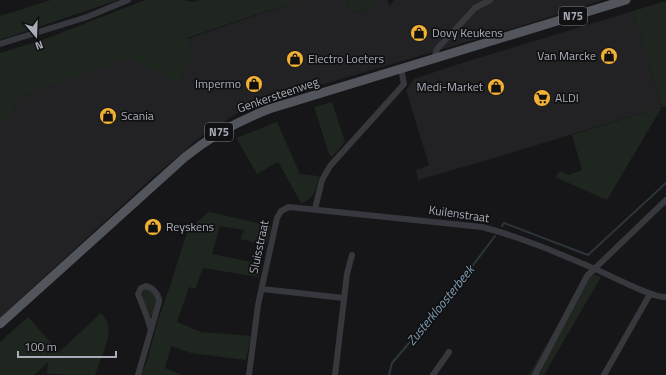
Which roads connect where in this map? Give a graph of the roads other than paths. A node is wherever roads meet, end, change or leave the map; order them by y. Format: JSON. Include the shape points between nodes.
{"nodes":[{"id":1,"x":128,"y":0,"type":"edge"},
{"id":2,"x":490,"y":0,"type":"edge"},
{"id":3,"x":626,"y":0,"type":"edge"},
{"id":4,"x":0,"y":44,"type":"edge"},
{"id":5,"x":434,"y":58,"type":"junction"},
{"id":6,"x":401,"y":68,"type":"junction"},
{"id":7,"x":666,"y":200,"type":"edge"},
{"id":8,"x":315,"y":209,"type":"junction"},
{"id":9,"x":352,"y":255,"type":"dead end"},
{"id":10,"x":594,"y":268,"type":"junction"},
{"id":11,"x":262,"y":289,"type":"junction"},
{"id":12,"x":650,"y":294,"type":"junction"},
{"id":13,"x":344,"y":298,"type":"junction"},
{"id":14,"x":666,"y":298,"type":"edge"},
{"id":15,"x":0,"y":324,"type":"edge"},
{"id":16,"x":151,"y":330,"type":"junction"},
{"id":17,"x":449,"y":352,"type":"dead end"},
{"id":18,"x":138,"y":375,"type":"edge"},
{"id":19,"x":249,"y":375,"type":"edge"},
{"id":20,"x":335,"y":375,"type":"edge"},
{"id":21,"x":433,"y":375,"type":"edge"},
{"id":22,"x":535,"y":375,"type":"edge"},
{"id":23,"x":604,"y":375,"type":"edge"}],
"edges":[{"from":1,"to":4,"type":"street","via":[[87,17]]},
{"from":2,"to":5,"type":"street","via":[[475,8],[437,49]]},
{"from":3,"to":5,"type":"main road","name":"Genkersteenweg","number":"N75"},
{"from":5,"to":6,"type":"main road","name":"Genkersteenweg","number":"N75"},
{"from":6,"to":8,"type":"street","via":[[404,84],[330,166],[322,180]]},
{"from":6,"to":15,"type":"main road","name":"Genkersteenweg","number":"N75","via":[[269,109],[237,122],[209,139],[185,157]]},
{"from":7,"to":10,"type":"street"},
{"from":8,"to":10,"type":"street","name":"Kuilenstraat","via":[[482,227],[505,233]]},
{"from":8,"to":11,"type":"street","name":"Sluisstraat","via":[[289,207],[281,211],[277,218]]},
{"from":9,"to":13,"type":"street"},
{"from":10,"to":12,"type":"street","name":"Kuilenstraat"},
{"from":10,"to":22,"type":"street","via":[[587,276]]},
{"from":11,"to":13,"type":"street"},
{"from":11,"to":19,"type":"street","name":"Sluisstraat"},
{"from":12,"to":14,"type":"street","name":"Kuilenstraat"},
{"from":12,"to":23,"type":"street"},
{"from":13,"to":20,"type":"street"},
{"from":16,"to":16,"type":"street","via":[[138,296],[141,288],[146,286],[152,288],[159,298]]},
{"from":16,"to":18,"type":"street"},
{"from":17,"to":21,"type":"street"}]}
